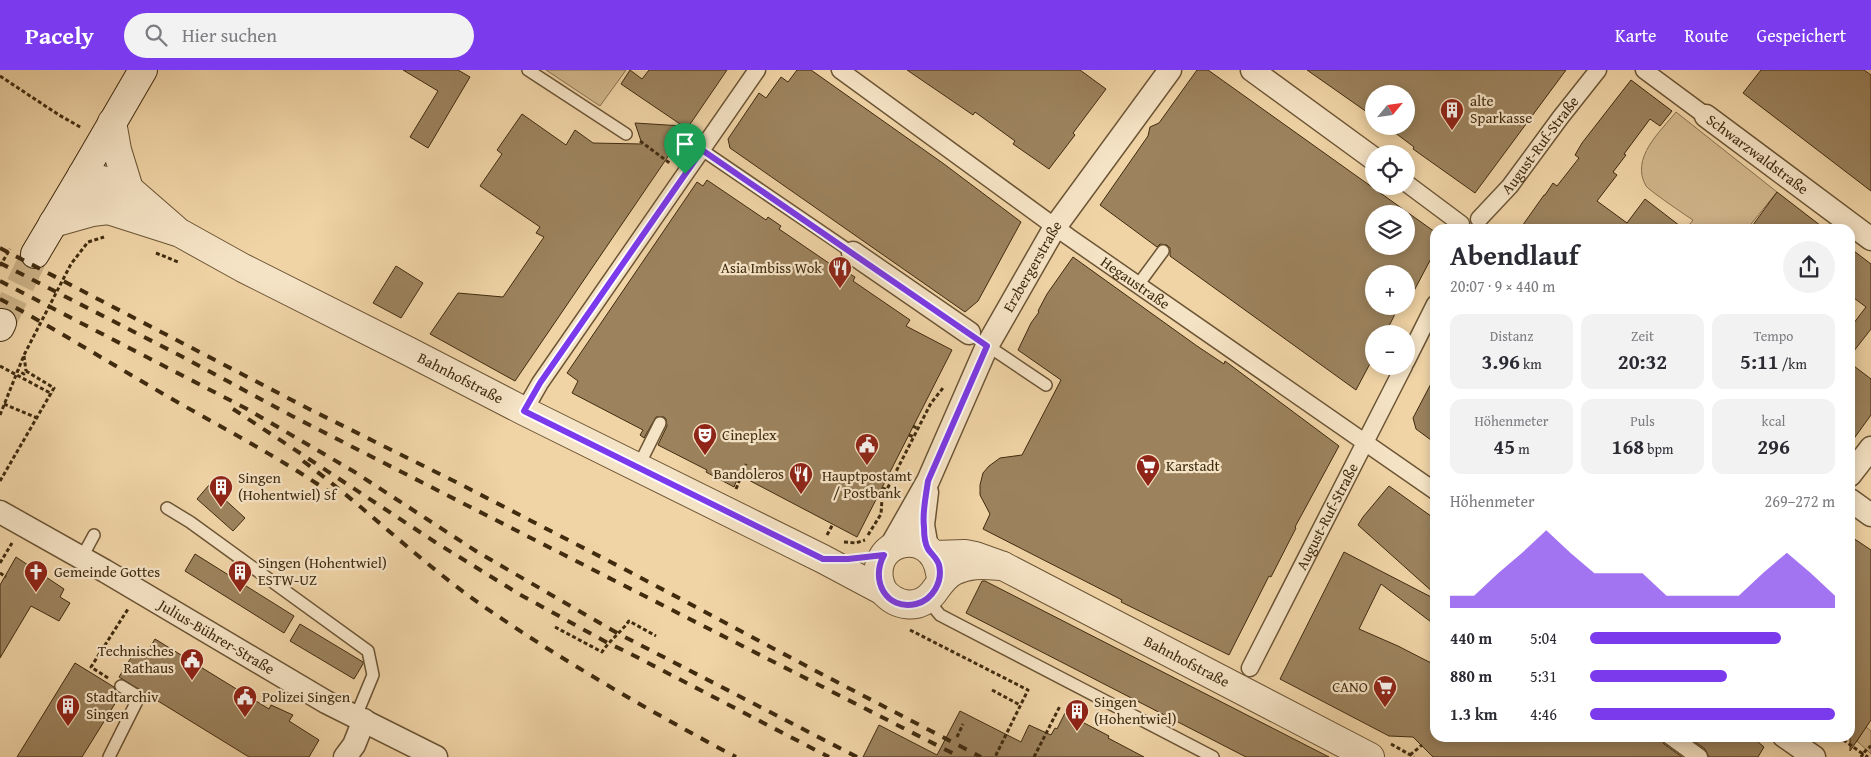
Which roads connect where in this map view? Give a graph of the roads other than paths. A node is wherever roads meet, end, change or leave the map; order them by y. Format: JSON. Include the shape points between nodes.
{"nodes":[{"id":1,"x":143,"y":70,"type":"edge"},
{"id":2,"x":528,"y":70,"type":"edge"},
{"id":3,"x":757,"y":70,"type":"edge"},
{"id":4,"x":840,"y":70,"type":"edge"},
{"id":5,"x":1170,"y":70,"type":"edge"},
{"id":6,"x":1252,"y":70,"type":"edge"},
{"id":7,"x":1598,"y":70,"type":"edge"},
{"id":8,"x":1644,"y":70,"type":"edge"},
{"id":9,"x":1706,"y":116,"type":"joint"},
{"id":10,"x":112,"y":122,"type":"junction"},
{"id":11,"x":626,"y":134,"type":"road end"},
{"id":12,"x":702,"y":150,"type":"junction"},
{"id":13,"x":1365,"y":152,"type":"edge"},
{"id":14,"x":82,"y":175,"type":"junction"},
{"id":15,"x":129,"y":189,"type":"junction"},
{"id":16,"x":1415,"y":190,"type":"edge"},
{"id":17,"x":109,"y":222,"type":"junction"},
{"id":18,"x":53,"y":223,"type":"junction"},
{"id":19,"x":1457,"y":224,"type":"edge"},
{"id":20,"x":1462,"y":224,"type":"edge"},
{"id":21,"x":1484,"y":224,"type":"edge"},
{"id":22,"x":1851,"y":224,"type":"edge"},
{"id":23,"x":1056,"y":227,"type":"junction"},
{"id":24,"x":1855,"y":227,"type":"edge"},
{"id":25,"x":180,"y":233,"type":"junction"},
{"id":26,"x":1871,"y":239,"type":"edge"},
{"id":27,"x":1163,"y":251,"type":"dead end"},
{"id":28,"x":853,"y":252,"type":"joint"},
{"id":29,"x":34,"y":254,"type":"tunnel mouth"},
{"id":30,"x":1138,"y":285,"type":"junction"},
{"id":31,"x":1430,"y":314,"type":"edge"},
{"id":32,"x":968,"y":333,"type":"joint"},
{"id":33,"x":1415,"y":344,"type":"edge"},
{"id":34,"x":994,"y":350,"type":"junction"},
{"id":35,"x":1400,"y":375,"type":"edge"},
{"id":36,"x":1046,"y":385,"type":"dead end"},
{"id":37,"x":524,"y":411,"type":"junction"},
{"id":38,"x":660,"y":423,"type":"dead end"},
{"id":39,"x":1366,"y":442,"type":"junction"},
{"id":40,"x":1871,"y":448,"type":"edge"},
{"id":41,"x":638,"y":468,"type":"junction"},
{"id":42,"x":1855,"y":469,"type":"edge"},
{"id":43,"x":928,"y":481,"type":"junction"},
{"id":44,"x":1430,"y":487,"type":"edge"},
{"id":45,"x":1855,"y":504,"type":"edge"},
{"id":46,"x":167,"y":508,"type":"dead end"},
{"id":47,"x":0,"y":512,"type":"edge"},
{"id":48,"x":1871,"y":515,"type":"edge"},
{"id":49,"x":94,"y":535,"type":"dead end"},
{"id":50,"x":830,"y":545,"type":"junction"},
{"id":51,"x":887,"y":552,"type":"junction"},
{"id":52,"x":931,"y":552,"type":"junction"},
{"id":53,"x":81,"y":559,"type":"junction"},
{"id":54,"x":1003,"y":566,"type":"junction"},
{"id":55,"x":883,"y":591,"type":"junction"},
{"id":56,"x":933,"y":592,"type":"junction"},
{"id":57,"x":1250,"y":668,"type":"dead end"},
{"id":58,"x":121,"y":686,"type":"dead end"},
{"id":59,"x":360,"y":718,"type":"junction"},
{"id":60,"x":1678,"y":742,"type":"edge"},
{"id":61,"x":1793,"y":742,"type":"edge"},
{"id":62,"x":109,"y":757,"type":"edge"},
{"id":63,"x":345,"y":757,"type":"edge"},
{"id":64,"x":436,"y":757,"type":"edge"},
{"id":65,"x":1213,"y":757,"type":"edge"},
{"id":66,"x":1370,"y":757,"type":"edge"},
{"id":67,"x":1699,"y":757,"type":"edge"},
{"id":68,"x":1814,"y":757,"type":"edge"}],
"edges":[{"from":1,"to":10,"type":"street"},
{"from":2,"to":11,"type":"lane"},
{"from":3,"to":12,"type":"street"},
{"from":4,"to":23,"type":"street","name":"Hegaustraße"},
{"from":5,"to":23,"type":"street","name":"Erzbergerstraße"},
{"from":6,"to":13,"type":"street"},
{"from":7,"to":21,"type":"street","name":"August-Ruf-Straße"},
{"from":8,"to":9,"type":"street","name":"Schwarzwaldstraße"},
{"from":9,"to":22,"type":"street","name":"Schwarzwaldstraße"},
{"from":10,"to":14,"type":"street"},
{"from":10,"to":15,"type":"street"},
{"from":12,"to":28,"type":"lane"},
{"from":12,"to":37,"type":"street","via":[[540,383]]},
{"from":14,"to":15,"type":"street","name":"Bahnhofstraße"},
{"from":14,"to":17,"type":"street"},
{"from":14,"to":18,"type":"street"},
{"from":15,"to":25,"type":"street","name":"Bahnhofstraße"},
{"from":16,"to":19,"type":"street"},
{"from":17,"to":18,"type":"street","via":[[92,212]]},
{"from":17,"to":25,"type":"street","name":"Bahnhofstraße"},
{"from":18,"to":29,"type":"street"},
{"from":20,"to":21,"type":"street","name":"August-Ruf-Straße","via":[[1469,218]]},
{"from":23,"to":30,"type":"street","name":"Hegaustraße"},
{"from":23,"to":34,"type":"street","name":"Erzbergerstraße"},
{"from":24,"to":26,"type":"street","name":"Schwarzwaldstraße"},
{"from":25,"to":37,"type":"street","name":"Bahnhofstraße"},
{"from":27,"to":30,"type":"lane"},
{"from":28,"to":32,"type":"street"},
{"from":30,"to":39,"type":"street","name":"Hegaustraße"},
{"from":31,"to":33,"type":"street"},
{"from":32,"to":34,"type":"lane"},
{"from":34,"to":36,"type":"lane"},
{"from":34,"to":43,"type":"street","name":"Erzbergerstraße"},
{"from":35,"to":39,"type":"street","name":"August-Ruf-Straße"},
{"from":37,"to":41,"type":"street","name":"Bahnhofstraße"},
{"from":38,"to":41,"type":"lane"},
{"from":39,"to":44,"type":"street","name":"Hegaustraße"},
{"from":39,"to":57,"type":"street","name":"August-Ruf-Straße"},
{"from":40,"to":42,"type":"street"},
{"from":41,"to":50,"type":"street","name":"Bahnhofstraße"},
{"from":43,"to":51,"type":"street","name":"Erzbergerstraße"},
{"from":43,"to":52,"type":"street","name":"Erzbergerstraße","via":[[923,525]]},
{"from":45,"to":48,"type":"street"},
{"from":46,"to":59,"type":"lane","via":[[368,651],[373,675]]},
{"from":47,"to":53,"type":"street","name":"Julius-Bührer-Straße"},
{"from":49,"to":53,"type":"lane"},
{"from":50,"to":51,"type":"street","name":"Bahnhofstraße","via":[[857,559]]},
{"from":50,"to":55,"type":"street","name":"Bahnhofstraße"},
{"from":51,"to":52,"type":"street","name":"Bahnhofstraße","via":[[908,542]]},
{"from":51,"to":55,"type":"street","via":[[879,563],[878,572],[878,582]]},
{"from":52,"to":54,"type":"street","name":"Bahnhofstraße","via":[[966,554]]},
{"from":52,"to":56,"type":"street","via":[[940,574]]},
{"from":53,"to":59,"type":"street","name":"Julius-Bührer-Straße","via":[[326,702]]},
{"from":54,"to":56,"type":"street","name":"Bahnhofstraße","via":[[976,564],[951,572]]},
{"from":54,"to":66,"type":"street","name":"Bahnhofstraße"},
{"from":55,"to":56,"type":"street","name":"Bahnhofstraße","via":[[898,603],[908,605],[918,604]]},
{"from":56,"to":65,"type":"lane","via":[[940,615]]},
{"from":58,"to":62,"type":"lane","via":[[139,698]]},
{"from":59,"to":63,"type":"street","via":[[354,744]]},
{"from":59,"to":64,"type":"street","name":"Julius-Bührer-Straße"},
{"from":60,"to":67,"type":"street"},
{"from":61,"to":68,"type":"street"}]}
